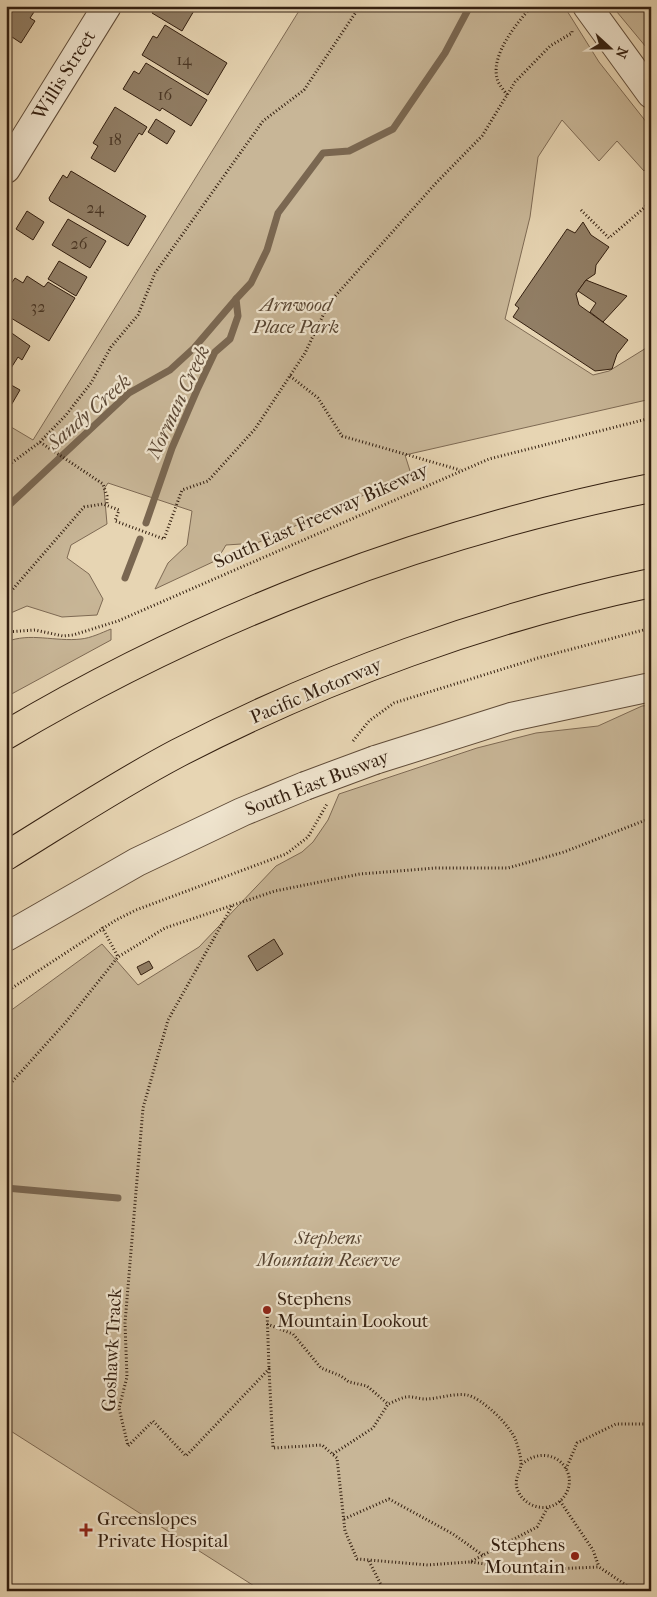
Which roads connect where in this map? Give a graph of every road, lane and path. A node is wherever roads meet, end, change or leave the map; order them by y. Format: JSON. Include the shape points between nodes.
{"nodes":[{"id":1,"x":107,"y":6,"type":"edge"},
{"id":2,"x":360,"y":6,"type":"edge"},
{"id":3,"x":403,"y":6,"type":"edge"},
{"id":4,"x":434,"y":6,"type":"edge"},
{"id":5,"x":532,"y":6,"type":"edge"},
{"id":6,"x":580,"y":16,"type":"edge"},
{"id":7,"x":651,"y":94,"type":"edge"},
{"id":8,"x":507,"y":95,"type":"junction"},
{"id":9,"x":6,"y":169,"type":"edge"},
{"id":10,"x":651,"y":202,"type":"edge"},
{"id":11,"x":581,"y":210,"type":"dead end"},
{"id":12,"x":290,"y":376,"type":"junction"},
{"id":13,"x":651,"y":418,"type":"edge"},
{"id":14,"x":40,"y":442,"type":"junction"},
{"id":15,"x":6,"y":467,"type":"edge"},
{"id":16,"x":461,"y":470,"type":"junction"},
{"id":17,"x":651,"y":488,"type":"edge"},
{"id":18,"x":107,"y":505,"type":"junction"},
{"id":19,"x":651,"y":583,"type":"edge"},
{"id":20,"x":6,"y":597,"type":"edge"},
{"id":21,"x":6,"y":632,"type":"edge"},
{"id":22,"x":651,"y":687,"type":"edge"},
{"id":23,"x":6,"y":735,"type":"edge"},
{"id":24,"x":651,"y":818,"type":"edge"},
{"id":25,"x":6,"y":856,"type":"edge"},
{"id":26,"x":232,"y":906,"type":"junction"},
{"id":27,"x":102,"y":927,"type":"dead end"},
{"id":28,"x":6,"y":937,"type":"edge"},
{"id":29,"x":118,"y":957,"type":"junction"},
{"id":30,"x":25,"y":979,"type":"dead end"},
{"id":31,"x":6,"y":992,"type":"edge"},
{"id":32,"x":6,"y":1090,"type":"edge"},
{"id":33,"x":267,"y":1310,"type":"dead end"},
{"id":34,"x":267,"y":1324,"type":"junction"},
{"id":35,"x":269,"y":1368,"type":"junction"},
{"id":36,"x":388,"y":1404,"type":"junction"},
{"id":37,"x":651,"y":1424,"type":"edge"},
{"id":38,"x":333,"y":1454,"type":"junction"},
{"id":39,"x":522,"y":1464,"type":"junction"},
{"id":40,"x":566,"y":1469,"type":"junction"},
{"id":41,"x":560,"y":1501,"type":"junction"},
{"id":42,"x":548,"y":1507,"type":"junction"},
{"id":43,"x":344,"y":1519,"type":"junction"},
{"id":44,"x":484,"y":1556,"type":"junction"},
{"id":45,"x":369,"y":1561,"type":"junction"},
{"id":46,"x":470,"y":1562,"type":"junction"},
{"id":47,"x":599,"y":1567,"type":"junction"},
{"id":48,"x":384,"y":1591,"type":"edge"},
{"id":49,"x":635,"y":1591,"type":"edge"}],
"edges":[{"from":1,"to":9,"type":"street","name":"Willis Street"},
{"from":2,"to":14,"type":"path","via":[[304,90],[263,121],[155,273],[138,314],[111,347],[66,415]]},
{"from":3,"to":4,"type":"path"},
{"from":5,"to":8,"type":"path","via":[[503,46],[496,66],[497,79]]},
{"from":6,"to":7,"type":"street"},
{"from":6,"to":8,"type":"path","via":[[572,33],[550,46],[515,82]]},
{"from":8,"to":12,"type":"path","via":[[482,136],[329,303]]},
{"from":10,"to":11,"type":"path","via":[[609,238]]},
{"from":12,"to":16,"type":"path","via":[[318,398],[342,436]]},
{"from":12,"to":18,"type":"path","via":[[256,429],[208,481],[182,490],[164,539],[115,521],[119,510]]},
{"from":13,"to":16,"type":"path","name":"South East Freeway Bikeway","via":[[489,459]]},
{"from":14,"to":15,"type":"path"},
{"from":14,"to":18,"type":"path","via":[[103,484]]},
{"from":16,"to":21,"type":"path","name":"South East Freeway Bikeway","via":[[91,631],[63,636],[35,630]]},
{"from":17,"to":23,"type":"highway","via":[[509,522],[353,570],[184,641],[55,706]]},
{"from":18,"to":20,"type":"path","via":[[84,507]]},
{"from":19,"to":25,"type":"highway","name":"Pacific Motorway","via":[[451,638],[305,694],[178,754]]},
{"from":22,"to":28,"type":"street","name":"South East Busway","bridge":true,"via":[[511,717],[305,786],[138,862]]},
{"from":24,"to":26,"type":"path","via":[[564,852],[508,868],[436,868],[360,874],[277,891]]},
{"from":26,"to":29,"type":"path","via":[[165,928]]},
{"from":26,"to":35,"type":"path","name":"Goshawk Track","via":[[168,1020],[143,1108],[125,1323],[127,1377],[118,1408],[128,1446],[153,1421],[186,1456]]},
{"from":27,"to":29,"type":"path"},
{"from":29,"to":32,"type":"path"},
{"from":30,"to":31,"type":"path"},
{"from":33,"to":34,"type":"path"},
{"from":34,"to":35,"type":"path"},
{"from":34,"to":36,"type":"path","via":[[293,1334],[321,1368],[349,1382],[367,1386]]},
{"from":35,"to":38,"type":"path","via":[[273,1448],[322,1445]]},
{"from":36,"to":38,"type":"path","via":[[373,1428]]},
{"from":36,"to":39,"type":"path","via":[[406,1397],[424,1399],[467,1395],[482,1402],[510,1428]]},
{"from":37,"to":40,"type":"path","via":[[616,1424],[577,1443]]},
{"from":38,"to":43,"type":"path","via":[[337,1458]]},
{"from":39,"to":40,"type":"path","via":[[536,1455],[545,1455],[561,1462]]},
{"from":39,"to":42,"type":"path","via":[[516,1481],[521,1497],[535,1507]]},
{"from":40,"to":41,"type":"path","via":[[568,1486]]},
{"from":41,"to":42,"type":"path"},
{"from":41,"to":47,"type":"path","via":[[593,1550]]},
{"from":42,"to":44,"type":"path","via":[[537,1527]]},
{"from":43,"to":44,"type":"path","via":[[389,1499],[453,1534]]},
{"from":43,"to":45,"type":"path","via":[[345,1531],[357,1559]]},
{"from":44,"to":46,"type":"path"},
{"from":45,"to":46,"type":"path","via":[[428,1565]]},
{"from":45,"to":48,"type":"path"},
{"from":46,"to":47,"type":"path","via":[[527,1570]]},
{"from":47,"to":49,"type":"path"}]}
